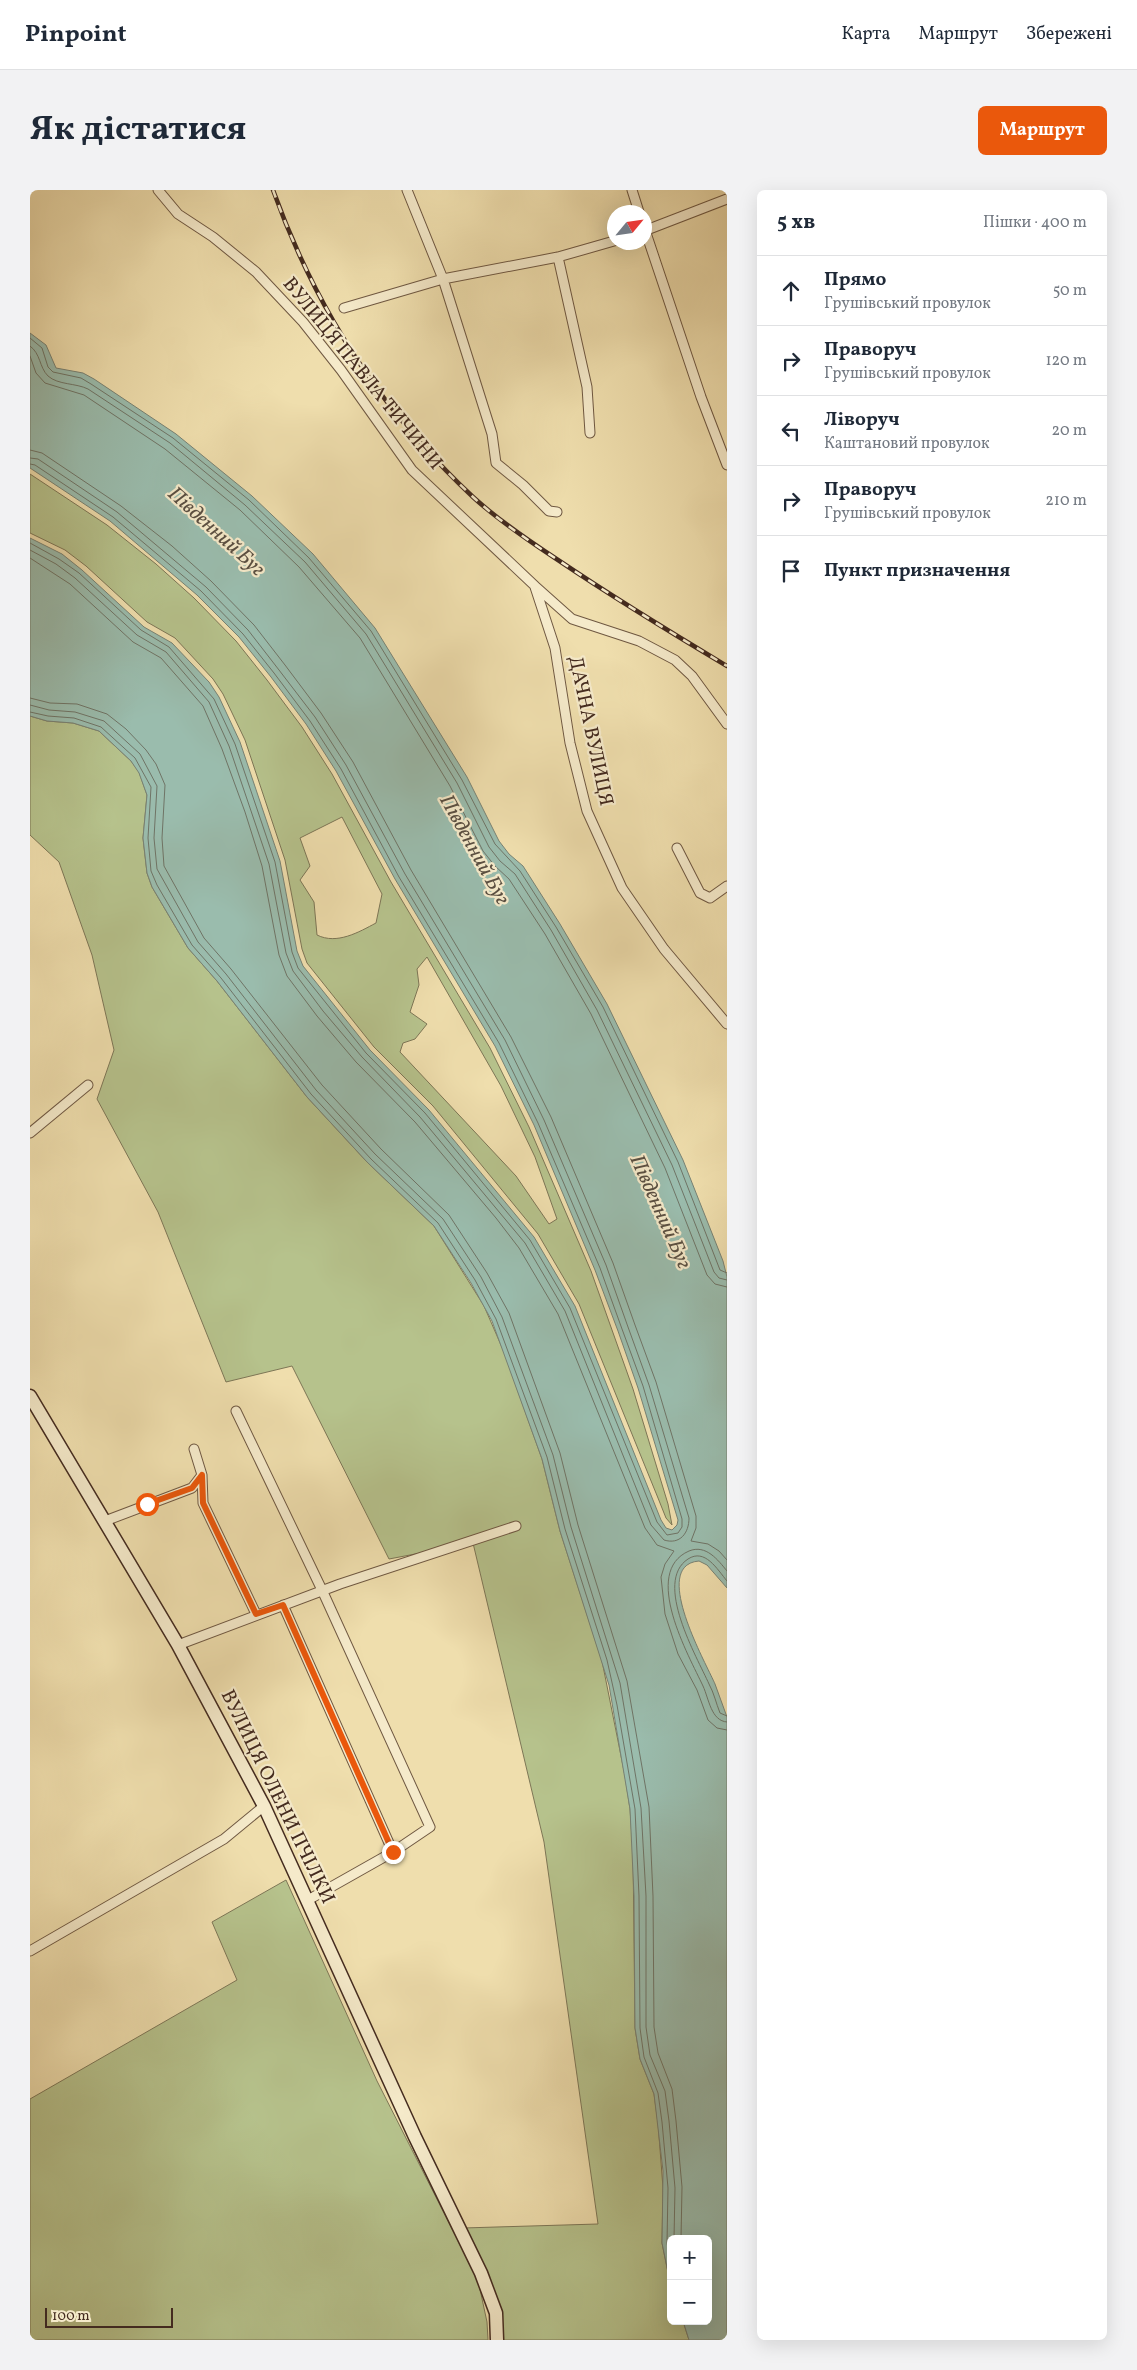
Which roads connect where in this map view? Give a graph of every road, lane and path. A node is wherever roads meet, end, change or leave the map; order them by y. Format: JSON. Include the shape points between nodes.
{"nodes":[{"id":1,"x":158,"y":190,"type":"edge"},
{"id":2,"x":407,"y":190,"type":"edge"},
{"id":3,"x":632,"y":190,"type":"edge"},
{"id":4,"x":727,"y":199,"type":"edge"},
{"id":5,"x":637,"y":205,"type":"edge"},
{"id":6,"x":652,"y":227,"type":"edge"},
{"id":7,"x":607,"y":243,"type":"edge"},
{"id":8,"x":652,"y":250,"type":"edge"},
{"id":9,"x":558,"y":258,"type":"junction"},
{"id":10,"x":443,"y":279,"type":"junction"},
{"id":11,"x":344,"y":308,"type":"dead end"},
{"id":12,"x":590,"y":433,"type":"dead end"},
{"id":13,"x":727,"y":465,"type":"edge"},
{"id":14,"x":557,"y":512,"type":"dead end"},
{"id":15,"x":535,"y":586,"type":"junction"},
{"id":16,"x":727,"y":724,"type":"edge"},
{"id":17,"x":676,"y":848,"type":"dead end"},
{"id":18,"x":727,"y":886,"type":"edge"},
{"id":19,"x":727,"y":1024,"type":"edge"},
{"id":20,"x":88,"y":1086,"type":"dead end"},
{"id":21,"x":30,"y":1134,"type":"edge"},
{"id":22,"x":30,"y":1396,"type":"edge"},
{"id":23,"x":236,"y":1411,"type":"dead end"},
{"id":24,"x":194,"y":1448,"type":"dead end"},
{"id":25,"x":202,"y":1475,"type":"junction"},
{"id":26,"x":105,"y":1521,"type":"junction"},
{"id":27,"x":516,"y":1526,"type":"dead end"},
{"id":28,"x":322,"y":1590,"type":"junction"},
{"id":29,"x":283,"y":1605,"type":"junction"},
{"id":30,"x":256,"y":1614,"type":"junction"},
{"id":31,"x":178,"y":1645,"type":"junction"},
{"id":32,"x":264,"y":1806,"type":"junction"},
{"id":33,"x":393,"y":1852,"type":"junction"},
{"id":34,"x":308,"y":1900,"type":"junction"},
{"id":35,"x":30,"y":1951,"type":"edge"},
{"id":36,"x":497,"y":2340,"type":"edge"}],
"edges":[{"from":1,"to":15,"type":"street","name":"ВУЛИЦЯ ПАВЛА ТИЧИНИ","via":[[178,214],[256,272],[314,336],[412,470]]},
{"from":2,"to":10,"type":"street"},
{"from":3,"to":5,"type":"street"},
{"from":4,"to":6,"type":"street"},
{"from":7,"to":9,"type":"street"},
{"from":8,"to":13,"type":"street"},
{"from":9,"to":10,"type":"street"},
{"from":9,"to":12,"type":"street","via":[[587,387]]},
{"from":10,"to":11,"type":"street"},
{"from":10,"to":14,"type":"street","via":[[492,434],[496,463],[550,511]]},
{"from":15,"to":16,"type":"street","name":"ВУЛИЦЯ ПАВЛА ТИЧИНИ","via":[[572,619],[639,641],[675,660],[692,676]]},
{"from":15,"to":19,"type":"street","name":"ДАЧНА ВУЛИЦЯ","via":[[555,648],[569,735],[587,811],[622,888],[664,949]]},
{"from":17,"to":18,"type":"street","via":[[700,893],[710,898]]},
{"from":20,"to":21,"type":"street"},
{"from":22,"to":26,"type":"street","name":"ВУЛИЦЯ ОЛЕНИ ПЧІЛКИ"},
{"from":23,"to":28,"type":"street"},
{"from":24,"to":25,"type":"street"},
{"from":25,"to":26,"type":"street","via":[[192,1488]]},
{"from":25,"to":30,"type":"street","via":[[203,1503]]},
{"from":26,"to":31,"type":"street","name":"ВУЛИЦЯ ОЛЕНИ ПЧІЛКИ"},
{"from":27,"to":28,"type":"street"},
{"from":28,"to":29,"type":"street"},
{"from":28,"to":33,"type":"street","via":[[430,1827]]},
{"from":29,"to":30,"type":"street"},
{"from":29,"to":33,"type":"street"},
{"from":30,"to":31,"type":"street"},
{"from":31,"to":32,"type":"street","name":"ВУЛИЦЯ ОЛЕНИ ПЧІЛКИ"},
{"from":32,"to":34,"type":"street","name":"ВУЛИЦЯ ОЛЕНИ ПЧІЛКИ"},
{"from":32,"to":35,"type":"street","via":[[224,1838]]},
{"from":33,"to":34,"type":"street"},
{"from":34,"to":36,"type":"street","name":"ВУЛИЦЯ ОЛЕНИ ПЧІЛКИ","via":[[415,2137],[481,2273],[496,2313]]}]}
